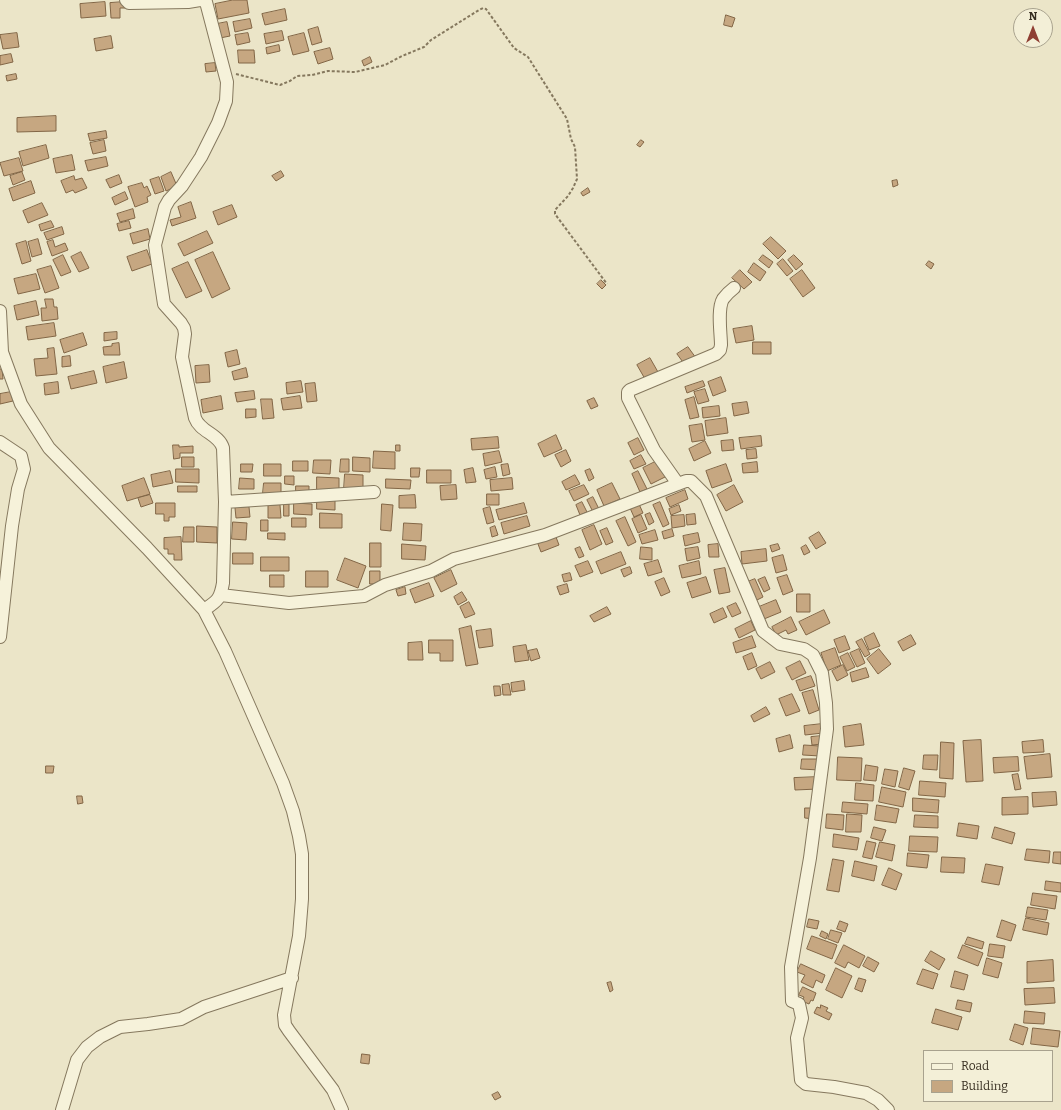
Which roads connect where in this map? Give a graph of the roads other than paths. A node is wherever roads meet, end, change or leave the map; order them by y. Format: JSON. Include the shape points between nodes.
{"nodes":[{"id":1,"x":126,"y":0,"type":"edge"},
{"id":2,"x":200,"y":0,"type":"edge"},
{"id":3,"x":204,"y":0,"type":"edge"},
{"id":4,"x":734,"y":288,"type":"dead end"},
{"id":5,"x":0,"y":311,"type":"edge"},
{"id":6,"x":0,"y":442,"type":"edge"},
{"id":7,"x":678,"y":484,"type":"junction"},
{"id":8,"x":374,"y":492,"type":"dead end"},
{"id":9,"x":225,"y":502,"type":"junction"},
{"id":10,"x":221,"y":595,"type":"junction"},
{"id":11,"x":204,"y":610,"type":"junction"},
{"id":12,"x":0,"y":637,"type":"edge"},
{"id":13,"x":292,"y":978,"type":"junction"},
{"id":14,"x":62,"y":1110,"type":"edge"},
{"id":15,"x":342,"y":1110,"type":"edge"},
{"id":16,"x":888,"y":1110,"type":"edge"}],
"edges":[{"from":1,"to":2,"type":"street","via":[[129,3]]},
{"from":3,"to":9,"type":"street","via":[[225,72],[226,100],[201,157],[165,207],[154,245],[164,304],[184,328],[182,357],[194,418],[199,426],[222,444]]},
{"from":4,"to":7,"type":"street","via":[[726,295],[720,307],[721,345],[716,354],[628,392],[628,398],[654,450]]},
{"from":5,"to":11,"type":"street","via":[[2,352],[21,404],[49,448]]},
{"from":6,"to":12,"type":"street","via":[[21,456],[24,469],[12,526]]},
{"from":7,"to":10,"type":"street","via":[[545,535],[454,559],[431,571],[385,584],[364,596],[290,603]]},
{"from":7,"to":16,"type":"street","via":[[691,481],[706,496],[763,632],[780,644],[804,649],[813,655],[822,672],[827,729],[810,858],[791,967],[792,1001],[799,1004],[802,1018],[797,1038],[801,1080],[806,1084],[866,1093]]},
{"from":8,"to":9,"type":"street"},
{"from":9,"to":10,"type":"street"},
{"from":10,"to":11,"type":"street"},
{"from":11,"to":13,"type":"street","via":[[225,651],[283,783],[300,836],[300,936]]},
{"from":13,"to":14,"type":"street","via":[[204,1007],[181,1019],[120,1026],[100,1037],[87,1047],[77,1060]]},
{"from":13,"to":15,"type":"street","via":[[284,1015],[286,1025],[333,1090]]}]}
